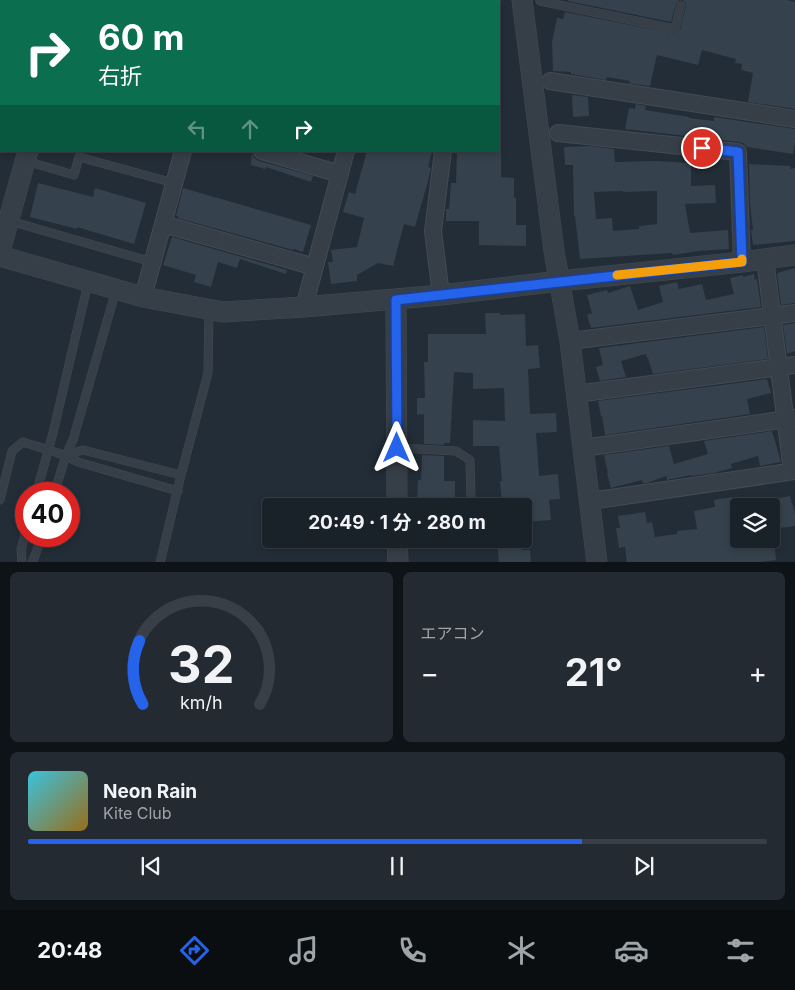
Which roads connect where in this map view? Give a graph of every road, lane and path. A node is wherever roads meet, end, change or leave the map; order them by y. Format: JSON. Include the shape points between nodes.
{"nodes":[{"id":1,"x":522,"y":0,"type":"edge"},
{"id":2,"x":540,"y":1,"type":"edge"},
{"id":3,"x":681,"y":5,"type":"dead end"},
{"id":4,"x":550,"y":81,"type":"dead end"},
{"id":5,"x":795,"y":120,"type":"edge"},
{"id":6,"x":558,"y":133,"type":"dead end"},
{"id":7,"x":183,"y":152,"type":"edge"},
{"id":8,"x":265,"y":152,"type":"edge"},
{"id":9,"x":346,"y":152,"type":"edge"},
{"id":10,"x":443,"y":152,"type":"edge"},
{"id":11,"x":27,"y":156,"type":"edge"},
{"id":12,"x":340,"y":174,"type":"junction"},
{"id":13,"x":174,"y":183,"type":"junction"},
{"id":14,"x":9,"y":220,"type":"junction"},
{"id":15,"x":163,"y":224,"type":"junction"},
{"id":16,"x":0,"y":252,"type":"edge"},
{"id":17,"x":795,"y":255,"type":"edge"},
{"id":18,"x":0,"y":256,"type":"edge"},
{"id":19,"x":765,"y":259,"type":"junction"},
{"id":20,"x":152,"y":262,"type":"junction"},
{"id":21,"x":742,"y":262,"type":"junction"},
{"id":22,"x":315,"y":267,"type":"junction"},
{"id":23,"x":88,"y":281,"type":"junction"},
{"id":24,"x":560,"y":281,"type":"junction"},
{"id":25,"x":116,"y":289,"type":"junction"},
{"id":26,"x":441,"y":295,"type":"junction"},
{"id":27,"x":143,"y":296,"type":"junction"},
{"id":28,"x":396,"y":300,"type":"junction"},
{"id":29,"x":304,"y":307,"type":"junction"},
{"id":30,"x":209,"y":310,"type":"junction"},
{"id":31,"x":795,"y":313,"type":"edge"},
{"id":32,"x":772,"y":316,"type":"junction"},
{"id":33,"x":570,"y":341,"type":"junction"},
{"id":34,"x":787,"y":367,"type":"edge"},
{"id":35,"x":576,"y":394,"type":"junction"},
{"id":36,"x":790,"y":418,"type":"edge"},
{"id":37,"x":397,"y":448,"type":"junction"},
{"id":38,"x":583,"y":448,"type":"junction"},
{"id":39,"x":47,"y":450,"type":"junction"},
{"id":40,"x":66,"y":455,"type":"junction"},
{"id":41,"x":794,"y":471,"type":"edge"},
{"id":42,"x":181,"y":475,"type":"junction"},
{"id":43,"x":39,"y":482,"type":"edge"},
{"id":44,"x":58,"y":482,"type":"edge"},
{"id":45,"x":178,"y":491,"type":"junction"},
{"id":46,"x":397,"y":498,"type":"edge"},
{"id":47,"x":471,"y":498,"type":"edge"},
{"id":48,"x":0,"y":500,"type":"edge"},
{"id":49,"x":590,"y":501,"type":"junction"},
{"id":50,"x":22,"y":547,"type":"edge"},
{"id":51,"x":38,"y":547,"type":"edge"},
{"id":52,"x":397,"y":548,"type":"edge"},
{"id":53,"x":22,"y":562,"type":"edge"},
{"id":54,"x":32,"y":562,"type":"edge"},
{"id":55,"x":160,"y":562,"type":"edge"},
{"id":56,"x":398,"y":562,"type":"edge"},
{"id":57,"x":597,"y":562,"type":"edge"}],
"edges":[{"from":1,"to":24,"type":"street"},
{"from":2,"to":3,"type":"lane","via":[[675,29]]},
{"from":4,"to":5,"type":"street"},
{"from":6,"to":21,"type":"street","via":[[738,152]]},
{"from":7,"to":13,"type":"street"},
{"from":8,"to":12,"type":"street"},
{"from":9,"to":12,"type":"street"},
{"from":10,"to":26,"type":"street","via":[[432,231]]},
{"from":11,"to":13,"type":"lane","via":[[74,175],[78,157]]},
{"from":11,"to":14,"type":"street"},
{"from":12,"to":22,"type":"street"},
{"from":13,"to":15,"type":"street"},
{"from":14,"to":16,"type":"street"},
{"from":14,"to":20,"type":"lane"},
{"from":15,"to":20,"type":"street"},
{"from":15,"to":22,"type":"street"},
{"from":17,"to":19,"type":"street"},
{"from":18,"to":23,"type":"street"},
{"from":19,"to":21,"type":"street"},
{"from":19,"to":32,"type":"street"},
{"from":20,"to":27,"type":"street"},
{"from":21,"to":24,"type":"street"},
{"from":22,"to":29,"type":"street"},
{"from":23,"to":25,"type":"street"},
{"from":23,"to":39,"type":"lane"},
{"from":24,"to":26,"type":"street"},
{"from":24,"to":33,"type":"street"},
{"from":25,"to":27,"type":"street"},
{"from":25,"to":40,"type":"lane"},
{"from":26,"to":28,"type":"street"},
{"from":27,"to":30,"type":"street"},
{"from":28,"to":29,"type":"street"},
{"from":28,"to":37,"type":"street"},
{"from":29,"to":30,"type":"street"},
{"from":30,"to":42,"type":"lane","via":[[208,373]]},
{"from":31,"to":32,"type":"street"},
{"from":32,"to":33,"type":"street"},
{"from":32,"to":34,"type":"street"},
{"from":33,"to":35,"type":"street"},
{"from":34,"to":35,"type":"street"},
{"from":34,"to":36,"type":"street"},
{"from":35,"to":38,"type":"street"},
{"from":36,"to":38,"type":"street"},
{"from":36,"to":41,"type":"street"},
{"from":37,"to":46,"type":"street"},
{"from":37,"to":47,"type":"lane","via":[[456,450],[470,460]]},
{"from":38,"to":49,"type":"street"},
{"from":39,"to":40,"type":"lane"},
{"from":39,"to":43,"type":"lane"},
{"from":39,"to":48,"type":"lane","via":[[23,442],[12,451]]},
{"from":40,"to":42,"type":"lane","via":[[83,450]]},
{"from":40,"to":44,"type":"lane"},
{"from":40,"to":45,"type":"lane","via":[[78,462]]},
{"from":41,"to":49,"type":"street"},
{"from":42,"to":45,"type":"lane"},
{"from":45,"to":55,"type":"lane"},
{"from":49,"to":57,"type":"street"},
{"from":50,"to":53,"type":"lane"},
{"from":51,"to":54,"type":"lane"},
{"from":52,"to":56,"type":"street"}]}
